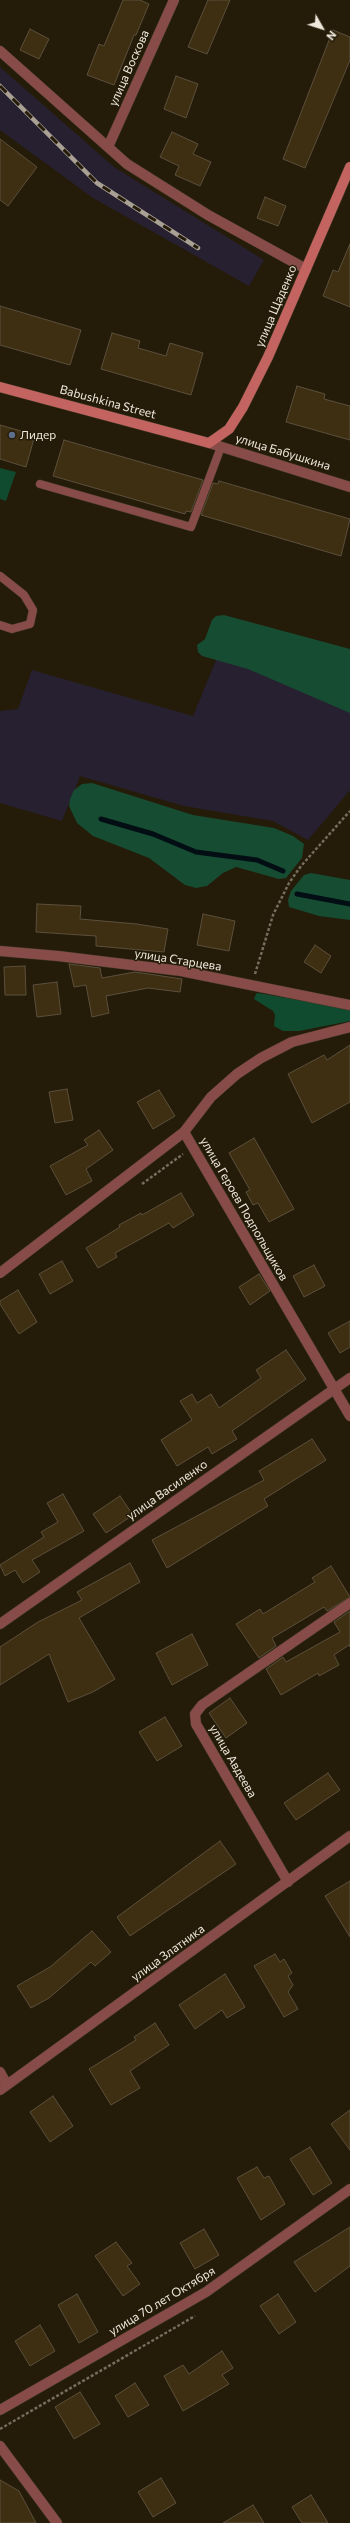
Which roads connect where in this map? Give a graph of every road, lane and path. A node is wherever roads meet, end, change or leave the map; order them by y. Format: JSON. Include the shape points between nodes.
{"nodes":[{"id":1,"x":174,"y":0,"type":"edge"},
{"id":2,"x":0,"y":51,"type":"edge"},
{"id":3,"x":108,"y":147,"type":"junction"},
{"id":4,"x":350,"y":167,"type":"edge"},
{"id":5,"x":306,"y":269,"type":"junction"},
{"id":6,"x":0,"y":387,"type":"edge"},
{"id":7,"x":209,"y":443,"type":"junction"},
{"id":8,"x":220,"y":446,"type":"junction"},
{"id":9,"x":40,"y":484,"type":"dead end"},
{"id":10,"x":350,"y":487,"type":"edge"},
{"id":11,"x":0,"y":576,"type":"edge"},
{"id":12,"x":0,"y":625,"type":"edge"},
{"id":13,"x":350,"y":811,"type":"edge"},
{"id":14,"x":0,"y":951,"type":"edge"},
{"id":15,"x":251,"y":986,"type":"junction"},
{"id":16,"x":350,"y":1005,"type":"edge"},
{"id":17,"x":350,"y":1028,"type":"edge"},
{"id":18,"x":184,"y":1132,"type":"junction"},
{"id":19,"x":0,"y":1273,"type":"edge"},
{"id":20,"x":350,"y":1378,"type":"edge"},
{"id":21,"x":334,"y":1388,"type":"junction"},
{"id":22,"x":350,"y":1416,"type":"edge"},
{"id":23,"x":350,"y":1603,"type":"edge"},
{"id":24,"x":0,"y":1624,"type":"edge"},
{"id":25,"x":350,"y":1836,"type":"edge"},
{"id":26,"x":288,"y":1882,"type":"junction"},
{"id":27,"x":0,"y":2072,"type":"edge"},
{"id":28,"x":4,"y":2088,"type":"edge"},
{"id":29,"x":350,"y":2189,"type":"edge"},
{"id":30,"x":0,"y":2410,"type":"edge"},
{"id":31,"x":0,"y":2446,"type":"edge"},
{"id":32,"x":57,"y":2523,"type":"edge"}],
"edges":[{"from":1,"to":3,"type":"street","name":"улица Воскова"},
{"from":2,"to":3,"type":"street"},
{"from":3,"to":5,"type":"street","via":[[127,164],[208,215]]},
{"from":4,"to":5,"type":"street","name":"улица Щаденко"},
{"from":5,"to":7,"type":"street","name":"улица Щаденко","via":[[243,408],[229,429]]},
{"from":6,"to":7,"type":"street","name":"Babushkina Street"},
{"from":7,"to":8,"type":"street","name":"улица Бабушкина"},
{"from":8,"to":9,"type":"lane","via":[[191,526]]},
{"from":8,"to":10,"type":"street","name":"улица Бабушкина"},
{"from":11,"to":12,"type":"lane","via":[[24,595],[33,610],[30,624],[12,629]]},
{"from":13,"to":15,"type":"path","via":[[305,860],[289,883],[273,915]]},
{"from":14,"to":15,"type":"street","name":"улица Старцева","via":[[181,971]]},
{"from":15,"to":16,"type":"street","name":"улица Старцева"},
{"from":17,"to":18,"type":"street","via":[[292,1042],[261,1058],[222,1086]]},
{"from":18,"to":19,"type":"street","name":"улица Героев Подпольщиков"},
{"from":18,"to":21,"type":"street","name":"улица Героев Подпольщиков"},
{"from":20,"to":21,"type":"street","name":"улица Василенко"},
{"from":21,"to":22,"type":"street","name":"улица Героев Подпольщиков"},
{"from":21,"to":24,"type":"street","name":"улица Василенко"},
{"from":23,"to":26,"type":"street","name":"улица Авдеева","via":[[202,1705],[195,1714],[196,1724]]},
{"from":25,"to":26,"type":"street","name":"улица Златника"},
{"from":26,"to":28,"type":"street","name":"улица Златника"},
{"from":27,"to":28,"type":"street"},
{"from":29,"to":30,"type":"street","name":"улица 70 лет Октября","via":[[206,2292]]},
{"from":31,"to":32,"type":"street"}]}
